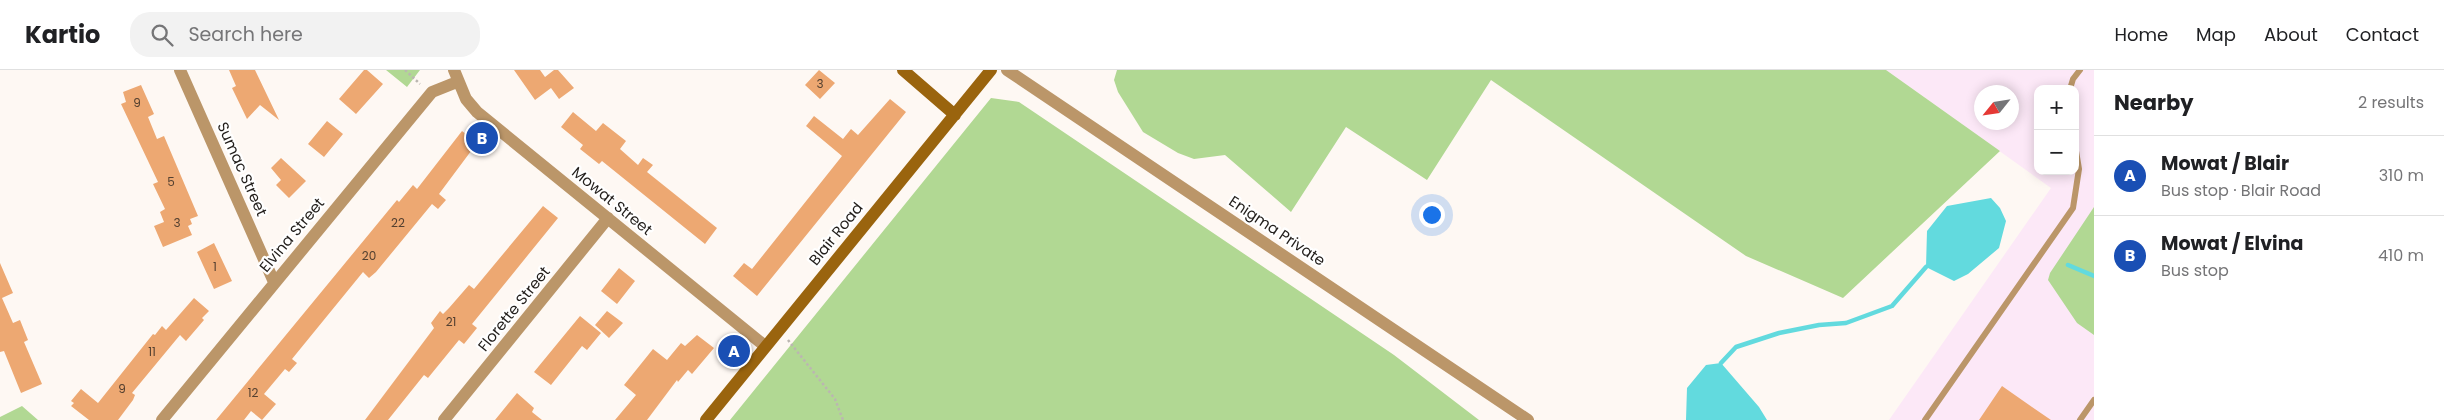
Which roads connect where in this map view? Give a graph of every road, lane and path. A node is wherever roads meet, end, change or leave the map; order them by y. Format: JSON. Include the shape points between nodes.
{"nodes":[{"id":1,"x":180,"y":70,"type":"edge"},
{"id":2,"x":405,"y":70,"type":"edge"},
{"id":3,"x":903,"y":70,"type":"edge"},
{"id":4,"x":992,"y":70,"type":"edge"},
{"id":5,"x":1007,"y":70,"type":"edge"},
{"id":6,"x":2080,"y":70,"type":"edge"},
{"id":7,"x":455,"y":76,"type":"edge"},
{"id":8,"x":2071,"y":85,"type":"edge"},
{"id":9,"x":431,"y":93,"type":"junction"},
{"id":10,"x":955,"y":115,"type":"junction"},
{"id":11,"x":2078,"y":175,"type":"edge"},
{"id":12,"x":608,"y":218,"type":"junction"},
{"id":13,"x":274,"y":282,"type":"junction"},
{"id":14,"x":779,"y":329,"type":"junction"},
{"id":15,"x":765,"y":346,"type":"junction"},
{"id":16,"x":2094,"y":400,"type":"edge"},
{"id":17,"x":162,"y":420,"type":"edge"},
{"id":18,"x":444,"y":420,"type":"edge"},
{"id":19,"x":706,"y":420,"type":"edge"},
{"id":20,"x":843,"y":420,"type":"edge"},
{"id":21,"x":1528,"y":420,"type":"edge"},
{"id":22,"x":1925,"y":420,"type":"edge"},
{"id":23,"x":2080,"y":420,"type":"edge"}],
"edges":[{"from":1,"to":13,"type":"street","name":"Sumac Street"},
{"from":2,"to":9,"type":"path"},
{"from":3,"to":10,"type":"main road"},
{"from":4,"to":10,"type":"main road","name":"Blair Road"},
{"from":5,"to":21,"type":"street","name":"Enigma Private"},
{"from":6,"to":8,"type":"lane"},
{"from":7,"to":9,"type":"street","name":"Elvina Street"},
{"from":7,"to":12,"type":"street","name":"Mowat Street","via":[[466,99],[477,112]]},
{"from":9,"to":13,"type":"street","name":"Elvina Street"},
{"from":10,"to":14,"type":"main road","name":"Blair Road"},
{"from":11,"to":22,"type":"lane","via":[[2073,208]]},
{"from":12,"to":15,"type":"street","name":"Mowat Street"},
{"from":12,"to":18,"type":"street","name":"Florette Street"},
{"from":13,"to":17,"type":"street","name":"Elvina Street"},
{"from":14,"to":15,"type":"main road","name":"Blair Road"},
{"from":14,"to":20,"type":"path","via":[[835,399]]},
{"from":15,"to":19,"type":"main road","name":"Blair Road"},
{"from":16,"to":23,"type":"lane"}]}
